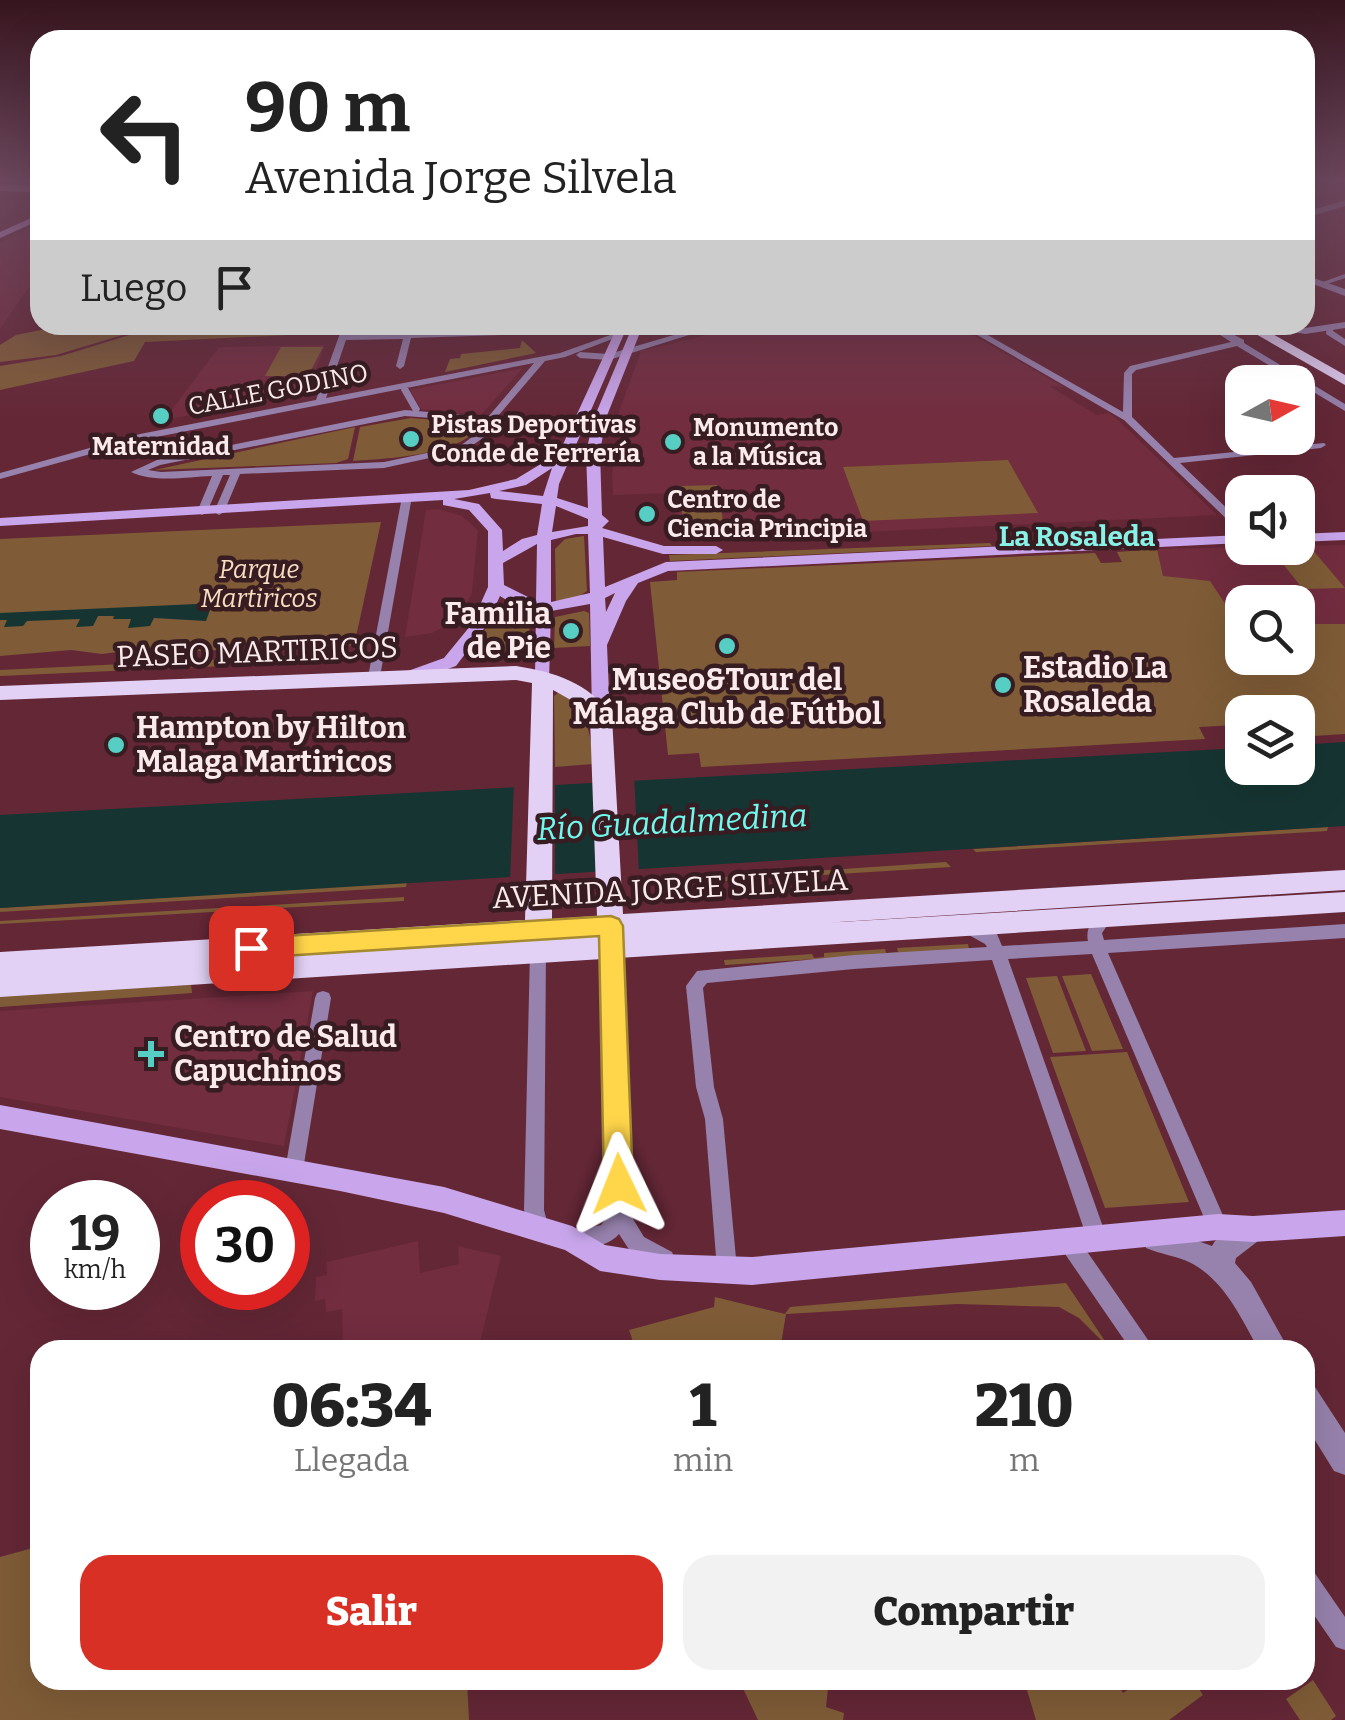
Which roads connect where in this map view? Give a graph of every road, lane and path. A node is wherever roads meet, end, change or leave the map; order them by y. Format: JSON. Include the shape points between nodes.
{"nodes":[{"id":1,"x":1345,"y":276,"type":"edge"},
{"id":2,"x":1315,"y":282,"type":"edge"},
{"id":3,"x":1321,"y":284,"type":"junction"},
{"id":4,"x":1345,"y":293,"type":"edge"},
{"id":5,"x":1345,"y":325,"type":"edge"},
{"id":6,"x":1330,"y":328,"type":"junction"},
{"id":7,"x":1315,"y":330,"type":"edge"},
{"id":8,"x":344,"y":335,"type":"edge"},
{"id":9,"x":368,"y":335,"type":"edge"},
{"id":10,"x":408,"y":335,"type":"edge"},
{"id":11,"x":535,"y":335,"type":"edge"},
{"id":12,"x":610,"y":335,"type":"edge"},
{"id":13,"x":619,"y":335,"type":"edge"},
{"id":14,"x":633,"y":335,"type":"edge"},
{"id":15,"x":679,"y":335,"type":"edge"},
{"id":16,"x":981,"y":335,"type":"edge"},
{"id":17,"x":1228,"y":335,"type":"edge"},
{"id":18,"x":1264,"y":335,"type":"edge"},
{"id":19,"x":1284,"y":335,"type":"edge"},
{"id":20,"x":343,"y":338,"type":"junction"},
{"id":21,"x":1241,"y":342,"type":"junction"},
{"id":22,"x":1345,"y":343,"type":"edge"},
{"id":23,"x":626,"y":352,"type":"junction"},
{"id":24,"x":566,"y":354,"type":"junction"},
{"id":25,"x":609,"y":357,"type":"junction"},
{"id":26,"x":547,"y":358,"type":"junction"},
{"id":27,"x":400,"y":366,"type":"dead end"},
{"id":28,"x":1345,"y":368,"type":"edge"},
{"id":29,"x":1345,"y":381,"type":"edge"},
{"id":30,"x":405,"y":390,"type":"dead end"},
{"id":31,"x":320,"y":402,"type":"junction"},
{"id":32,"x":1345,"y":408,"type":"edge"},
{"id":33,"x":416,"y":409,"type":"dead end"},
{"id":34,"x":1126,"y":418,"type":"junction"},
{"id":35,"x":490,"y":420,"type":"junction"},
{"id":36,"x":1321,"y":445,"type":"dead end"},
{"id":37,"x":563,"y":456,"type":"junction"},
{"id":38,"x":1174,"y":461,"type":"junction"},
{"id":39,"x":219,"y":472,"type":"junction"},
{"id":40,"x":236,"y":472,"type":"junction"},
{"id":41,"x":0,"y":476,"type":"edge"},
{"id":42,"x":469,"y":494,"type":"junction"},
{"id":43,"x":424,"y":499,"type":"junction"},
{"id":44,"x":550,"y":499,"type":"junction"},
{"id":45,"x":406,"y":502,"type":"junction"},
{"id":46,"x":1225,"y":511,"type":"edge"},
{"id":47,"x":202,"y":512,"type":"junction"},
{"id":48,"x":222,"y":512,"type":"junction"},
{"id":49,"x":1,"y":522,"type":"edge"},
{"id":50,"x":592,"y":522,"type":"junction"},
{"id":51,"x":1345,"y":526,"type":"edge"},
{"id":52,"x":1315,"y":527,"type":"edge"},
{"id":53,"x":1225,"y":529,"type":"edge"},
{"id":54,"x":544,"y":536,"type":"junction"},
{"id":55,"x":1345,"y":536,"type":"edge"},
{"id":56,"x":1315,"y":537,"type":"edge"},
{"id":57,"x":1225,"y":540,"type":"edge"},
{"id":58,"x":632,"y":543,"type":"junction"},
{"id":59,"x":498,"y":560,"type":"junction"},
{"id":60,"x":635,"y":576,"type":"junction"},
{"id":61,"x":496,"y":588,"type":"junction"},
{"id":62,"x":596,"y":597,"type":"junction"},
{"id":63,"x":543,"y":607,"type":"junction"},
{"id":64,"x":598,"y":650,"type":"junction"},
{"id":65,"x":409,"y":676,"type":"junction"},
{"id":66,"x":542,"y":676,"type":"junction"},
{"id":67,"x":374,"y":678,"type":"junction"},
{"id":68,"x":0,"y":693,"type":"edge"},
{"id":69,"x":600,"y":717,"type":"junction"},
{"id":70,"x":1345,"y":880,"type":"edge"},
{"id":71,"x":1345,"y":902,"type":"edge"},
{"id":72,"x":1104,"y":917,"type":"junction"},
{"id":73,"x":966,"y":926,"type":"junction"},
{"id":74,"x":1345,"y":931,"type":"edge"},
{"id":75,"x":611,"y":936,"type":"junction"},
{"id":76,"x":538,"y":940,"type":"junction"},
{"id":77,"x":1097,"y":947,"type":"junction"},
{"id":78,"x":997,"y":952,"type":"junction"},
{"id":79,"x":0,"y":964,"type":"edge"},
{"id":80,"x":0,"y":985,"type":"edge"},
{"id":81,"x":324,"y":998,"type":"dead end"},
{"id":82,"x":0,"y":1118,"type":"edge"},
{"id":83,"x":294,"y":1170,"type":"junction"},
{"id":84,"x":620,"y":1217,"type":"junction"},
{"id":85,"x":1345,"y":1224,"type":"edge"},
{"id":86,"x":1218,"y":1227,"type":"junction"},
{"id":87,"x":539,"y":1229,"type":"junction"},
{"id":88,"x":1253,"y":1230,"type":"junction"},
{"id":89,"x":1143,"y":1236,"type":"junction"},
{"id":90,"x":572,"y":1240,"type":"junction"},
{"id":91,"x":1084,"y":1242,"type":"junction"},
{"id":92,"x":1221,"y":1264,"type":"junction"},
{"id":93,"x":693,"y":1267,"type":"junction"},
{"id":94,"x":726,"y":1270,"type":"junction"},
{"id":95,"x":1138,"y":1340,"type":"edge"},
{"id":96,"x":1269,"y":1340,"type":"edge"},
{"id":97,"x":1315,"y":1413,"type":"edge"},
{"id":98,"x":1345,"y":1460,"type":"edge"},
{"id":99,"x":1315,"y":1595,"type":"edge"},
{"id":100,"x":1345,"y":1638,"type":"edge"}],
"edges":[{"from":1,"to":3,"type":"street"},
{"from":2,"to":3,"type":"street"},
{"from":3,"to":4,"type":"street"},
{"from":5,"to":6,"type":"street"},
{"from":6,"to":7,"type":"street"},
{"from":6,"to":22,"type":"street"},
{"from":8,"to":20,"type":"street"},
{"from":9,"to":20,"type":"street"},
{"from":10,"to":27,"type":"street"},
{"from":11,"to":26,"type":"street"},
{"from":12,"to":24,"type":"street","name":"CALLE GODINO"},
{"from":13,"to":25,"type":"main road"},
{"from":14,"to":23,"type":"main road"},
{"from":15,"to":23,"type":"street"},
{"from":16,"to":34,"type":"street"},
{"from":17,"to":21,"type":"street"},
{"from":18,"to":29,"type":"main road"},
{"from":19,"to":28,"type":"main road"},
{"from":20,"to":31,"type":"street"},
{"from":21,"to":32,"type":"street"},
{"from":21,"to":34,"type":"street","via":[[1132,368]]},
{"from":23,"to":25,"type":"street"},
{"from":23,"to":50,"type":"main road","via":[[593,452]]},
{"from":24,"to":25,"type":"street","name":"CALLE GODINO"},
{"from":24,"to":26,"type":"street","name":"CALLE GODINO"},
{"from":25,"to":37,"type":"main road"},
{"from":26,"to":31,"type":"street","name":"CALLE GODINO"},
{"from":26,"to":35,"type":"street"},
{"from":30,"to":33,"type":"street"},
{"from":31,"to":41,"type":"street","name":"CALLE GODINO","via":[[140,438]]},
{"from":34,"to":38,"type":"street"},
{"from":35,"to":39,"type":"street","via":[[405,412],[136,472]]},
{"from":35,"to":40,"type":"street","via":[[472,444],[424,459]]},
{"from":36,"to":38,"type":"street"},
{"from":37,"to":42,"type":"main road","via":[[520,482]]},
{"from":37,"to":44,"type":"main road"},
{"from":38,"to":46,"type":"street"},
{"from":39,"to":40,"type":"street"},
{"from":39,"to":47,"type":"street"},
{"from":40,"to":48,"type":"street"},
{"from":42,"to":43,"type":"main road"},
{"from":42,"to":44,"type":"main road"},
{"from":43,"to":45,"type":"main road"},
{"from":43,"to":48,"type":"main road"},
{"from":43,"to":59,"type":"main road","via":[[474,507],[485,516],[495,530]]},
{"from":44,"to":50,"type":"main road"},
{"from":44,"to":54,"type":"main road"},
{"from":45,"to":48,"type":"main road"},
{"from":45,"to":67,"type":"street"},
{"from":47,"to":48,"type":"main road"},
{"from":47,"to":49,"type":"main road","via":[[78,529]]},
{"from":50,"to":54,"type":"main road"},
{"from":50,"to":58,"type":"main road"},
{"from":50,"to":62,"type":"main road"},
{"from":51,"to":52,"type":"main road"},
{"from":53,"to":58,"type":"main road","via":[[712,550]]},
{"from":54,"to":59,"type":"main road"},
{"from":54,"to":63,"type":"main road"},
{"from":55,"to":56,"type":"main road"},
{"from":57,"to":60,"type":"main road","via":[[696,564]]},
{"from":58,"to":60,"type":"main road"},
{"from":59,"to":61,"type":"main road"},
{"from":60,"to":62,"type":"main road"},
{"from":60,"to":64,"type":"main road"},
{"from":61,"to":63,"type":"main road","via":[[522,604]]},
{"from":61,"to":65,"type":"main road","via":[[450,662]]},
{"from":62,"to":63,"type":"main road","via":[[576,606]]},
{"from":62,"to":64,"type":"main road"},
{"from":63,"to":66,"type":"main road"},
{"from":64,"to":69,"type":"main road"},
{"from":65,"to":66,"type":"main road","name":"PASEO MARTIRICOS"},
{"from":65,"to":67,"type":"main road","name":"PASEO MARTIRICOS"},
{"from":66,"to":69,"type":"main road","via":[[567,686]]},
{"from":66,"to":76,"type":"main road"},
{"from":67,"to":68,"type":"main road","name":"PASEO MARTIRICOS"},
{"from":69,"to":75,"type":"main road"},
{"from":70,"to":75,"type":"main road","name":"AVENIDA JORGE SILVELA"},
{"from":71,"to":72,"type":"main road","name":"AVENIDA JORGE SILVELA"},
{"from":72,"to":73,"type":"main road","name":"AVENIDA JORGE SILVELA"},
{"from":72,"to":77,"type":"street","via":[[1094,932]]},
{"from":73,"to":75,"type":"main road","name":"AVENIDA JORGE SILVELA"},
{"from":73,"to":78,"type":"street","via":[[991,939]]},
{"from":74,"to":77,"type":"street"},
{"from":75,"to":76,"type":"main road","name":"AVENIDA JORGE SILVELA"},
{"from":75,"to":84,"type":"street"},
{"from":76,"to":79,"type":"main road","name":"AVENIDA JORGE SILVELA"},
{"from":76,"to":80,"type":"main road","name":"AVENIDA JORGE SILVELA"},
{"from":76,"to":87,"type":"street"},
{"from":77,"to":78,"type":"street"},
{"from":77,"to":86,"type":"street"},
{"from":78,"to":91,"type":"street"},
{"from":78,"to":94,"type":"street","via":[[721,972],[694,986]]},
{"from":81,"to":83,"type":"street"},
{"from":82,"to":83,"type":"main road"},
{"from":83,"to":87,"type":"main road","via":[[444,1200]]},
{"from":84,"to":90,"type":"street","via":[[606,1234]]},
{"from":84,"to":93,"type":"street","via":[[636,1244]]},
{"from":85,"to":88,"type":"main road"},
{"from":86,"to":88,"type":"main road"},
{"from":86,"to":89,"type":"main road"},
{"from":87,"to":90,"type":"main road"},
{"from":88,"to":92,"type":"street","via":[[1224,1250]]},
{"from":89,"to":91,"type":"main road"},
{"from":89,"to":92,"type":"street","via":[[1201,1251]]},
{"from":90,"to":93,"type":"main road","via":[[600,1258]]},
{"from":91,"to":94,"type":"main road"},
{"from":91,"to":95,"type":"street"},
{"from":92,"to":96,"type":"street"},
{"from":93,"to":94,"type":"main road"},
{"from":97,"to":98,"type":"street"},
{"from":99,"to":100,"type":"street"}]}
